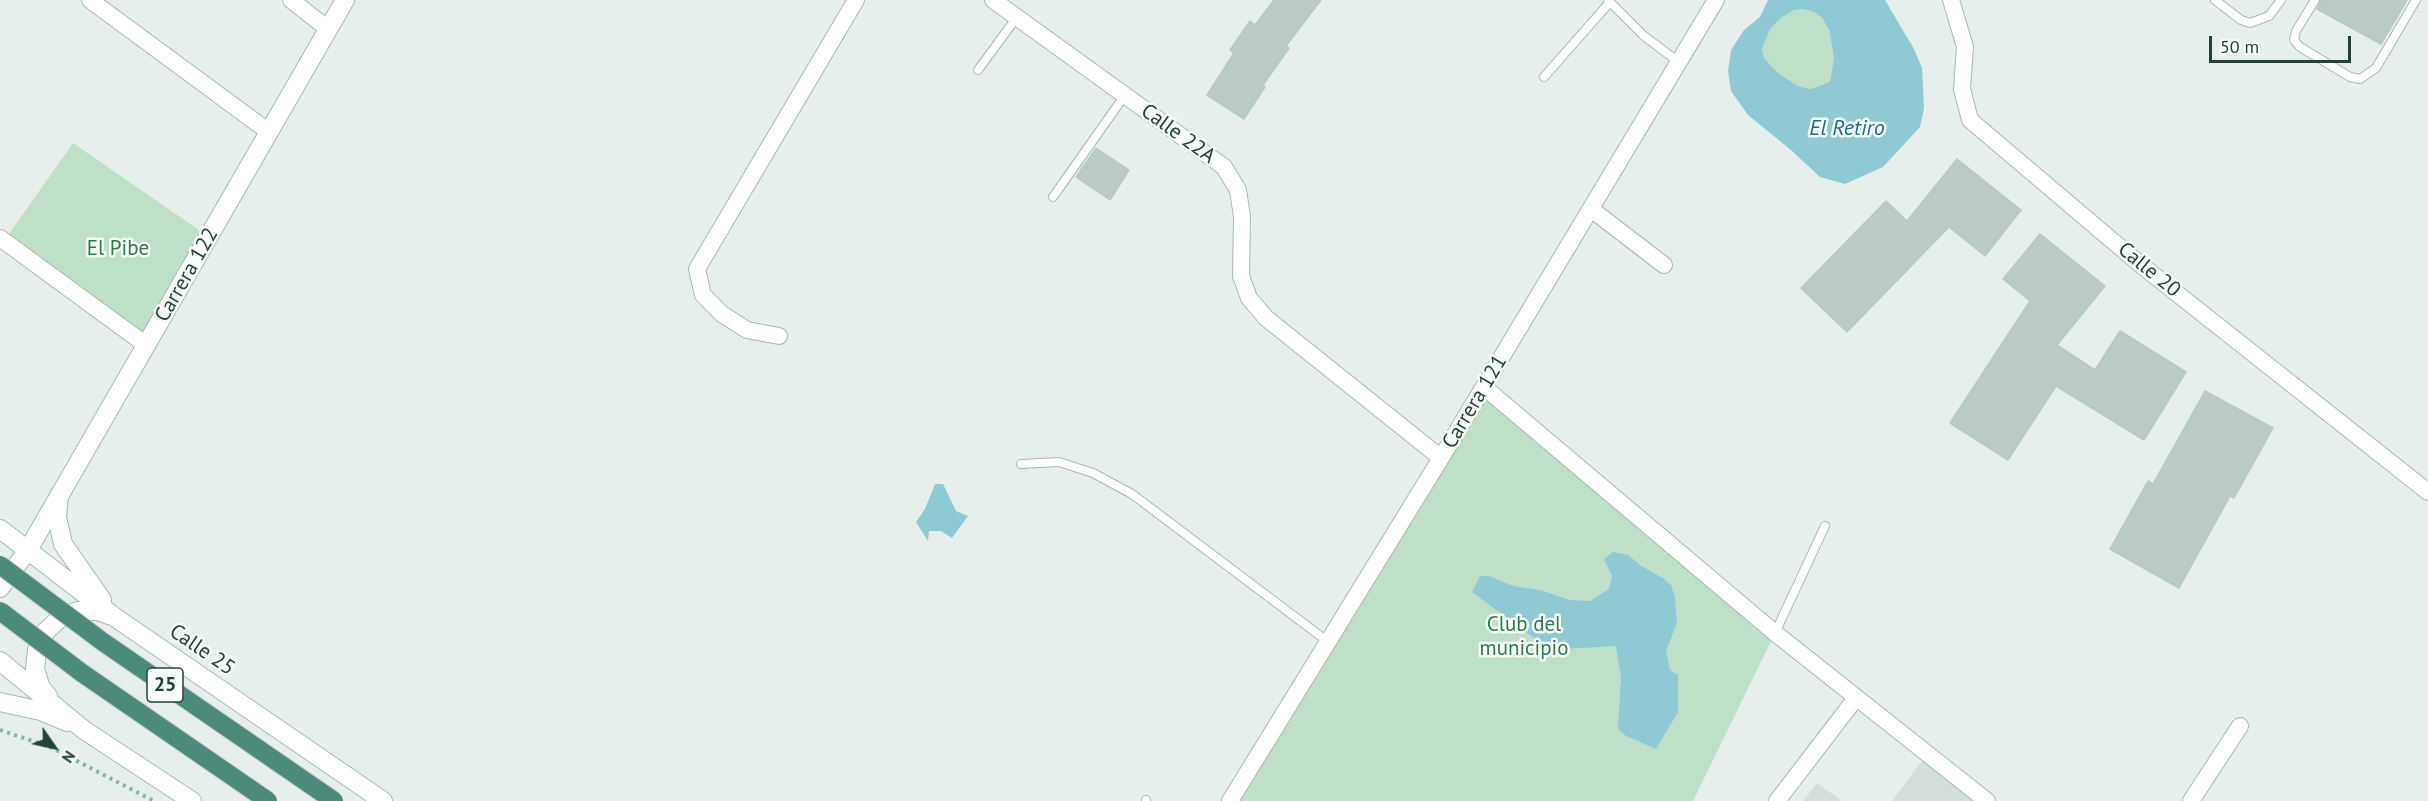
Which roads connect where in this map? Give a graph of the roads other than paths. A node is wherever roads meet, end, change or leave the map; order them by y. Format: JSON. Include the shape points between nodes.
{"nodes":[{"id":1,"x":90,"y":0,"type":"edge"},
{"id":2,"x":291,"y":0,"type":"edge"},
{"id":3,"x":345,"y":0,"type":"edge"},
{"id":4,"x":856,"y":0,"type":"edge"},
{"id":5,"x":993,"y":0,"type":"edge"},
{"id":6,"x":1716,"y":0,"type":"edge"},
{"id":7,"x":1951,"y":0,"type":"edge"},
{"id":8,"x":2215,"y":0,"type":"edge"},
{"id":9,"x":2281,"y":0,"type":"edge"},
{"id":10,"x":2315,"y":0,"type":"edge"},
{"id":11,"x":2416,"y":0,"type":"edge"},
{"id":12,"x":1609,"y":1,"type":"edge"},
{"id":13,"x":1017,"y":17,"type":"junction"},
{"id":14,"x":328,"y":29,"type":"junction"},
{"id":15,"x":1680,"y":63,"type":"junction"},
{"id":16,"x":978,"y":70,"type":"dead end"},
{"id":17,"x":1544,"y":77,"type":"dead end"},
{"id":18,"x":1125,"y":95,"type":"junction"},
{"id":19,"x":269,"y":132,"type":"junction"},
{"id":20,"x":1053,"y":197,"type":"dead end"},
{"id":21,"x":1591,"y":209,"type":"junction"},
{"id":22,"x":0,"y":238,"type":"edge"},
{"id":23,"x":1664,"y":265,"type":"dead end"},
{"id":24,"x":779,"y":336,"type":"dead end"},
{"id":25,"x":146,"y":345,"type":"junction"},
{"id":26,"x":1484,"y":387,"type":"junction"},
{"id":27,"x":1441,"y":459,"type":"junction"},
{"id":28,"x":1021,"y":464,"type":"dead end"},
{"id":29,"x":2428,"y":492,"type":"edge"},
{"id":30,"x":59,"y":496,"type":"junction"},
{"id":31,"x":1826,"y":526,"type":"dead end"},
{"id":32,"x":0,"y":529,"type":"edge"},
{"id":33,"x":28,"y":550,"type":"junction"},
{"id":34,"x":0,"y":565,"type":"edge"},
{"id":35,"x":0,"y":588,"type":"edge"},
{"id":36,"x":0,"y":611,"type":"edge"},
{"id":37,"x":116,"y":618,"type":"junction"},
{"id":38,"x":1775,"y":633,"type":"junction"},
{"id":39,"x":1328,"y":641,"type":"junction"},
{"id":40,"x":0,"y":661,"type":"edge"},
{"id":41,"x":1856,"y":698,"type":"junction"},
{"id":42,"x":0,"y":702,"type":"edge"},
{"id":43,"x":54,"y":703,"type":"junction"},
{"id":44,"x":2240,"y":726,"type":"dead end"},
{"id":45,"x":84,"y":730,"type":"junction"},
{"id":46,"x":192,"y":801,"type":"edge"},
{"id":47,"x":268,"y":801,"type":"edge"},
{"id":48,"x":334,"y":801,"type":"edge"},
{"id":49,"x":383,"y":801,"type":"edge"},
{"id":50,"x":1230,"y":801,"type":"edge"},
{"id":51,"x":1777,"y":801,"type":"edge"},
{"id":52,"x":1987,"y":801,"type":"edge"},
{"id":53,"x":2191,"y":801,"type":"edge"}],
"edges":[{"from":1,"to":19,"type":"street"},
{"from":2,"to":14,"type":"street"},
{"from":3,"to":14,"type":"main road","name":"Carrera 122"},
{"from":4,"to":24,"type":"street","via":[[697,269],[704,295],[722,314],[747,330]]},
{"from":5,"to":13,"type":"street","name":"Calle 22A"},
{"from":6,"to":15,"type":"street","name":"Carrera 121"},
{"from":7,"to":29,"type":"street","name":"Calle 20","via":[[1965,47],[1962,89],[1970,120],[2141,265]]},
{"from":8,"to":9,"type":"lane","via":[[2250,23],[2269,16]]},
{"from":10,"to":11,"type":"lane","via":[[2294,40],[2360,79],[2376,68]]},
{"from":12,"to":15,"type":"lane","via":[[1644,36]]},
{"from":12,"to":17,"type":"lane"},
{"from":13,"to":16,"type":"lane"},
{"from":13,"to":18,"type":"street","name":"Calle 22A"},
{"from":14,"to":19,"type":"main road","name":"Carrera 122"},
{"from":15,"to":21,"type":"street","name":"Carrera 121"},
{"from":18,"to":20,"type":"lane"},
{"from":18,"to":27,"type":"street","name":"Calle 22A","via":[[1224,167],[1238,190],[1242,276],[1249,298],[1266,318]]},
{"from":19,"to":25,"type":"main road","name":"Carrera 122"},
{"from":21,"to":23,"type":"street"},
{"from":21,"to":26,"type":"street","name":"Carrera 121"},
{"from":22,"to":25,"type":"street"},
{"from":25,"to":30,"type":"main road","name":"Carrera 122"},
{"from":26,"to":27,"type":"street","name":"Carrera 121"},
{"from":26,"to":38,"type":"street"},
{"from":27,"to":39,"type":"street","name":"Carrera 121"},
{"from":28,"to":39,"type":"lane","via":[[1059,462],[1093,473],[1132,494]]},
{"from":30,"to":33,"type":"main road","name":"Carrera 122"},
{"from":30,"to":37,"type":"main road","via":[[57,517],[63,544]]},
{"from":31,"to":38,"type":"lane"},
{"from":32,"to":33,"type":"main road","name":"Calle 25","number":"25"},
{"from":33,"to":35,"type":"main road","name":"Carrera 122"},
{"from":33,"to":37,"type":"main road","name":"Calle 25","number":"25"},
{"from":34,"to":48,"type":"highway","number":"25","bridge":true,"via":[[103,642]]},
{"from":36,"to":47,"type":"highway","number":"25","bridge":true,"via":[[82,673]]},
{"from":37,"to":43,"type":"main road","via":[[98,611],[78,611],[60,618],[45,632],[37,650],[35,669],[41,688]]},
{"from":37,"to":49,"type":"main road","name":"Calle 25","number":"25"},
{"from":38,"to":41,"type":"street"},
{"from":39,"to":50,"type":"street","name":"Carrera 121"},
{"from":40,"to":43,"type":"main road"},
{"from":41,"to":51,"type":"street"},
{"from":41,"to":52,"type":"street"},
{"from":42,"to":45,"type":"main road","via":[[42,711]]},
{"from":43,"to":45,"type":"main road"},
{"from":44,"to":53,"type":"street"},
{"from":45,"to":46,"type":"main road"}]}
